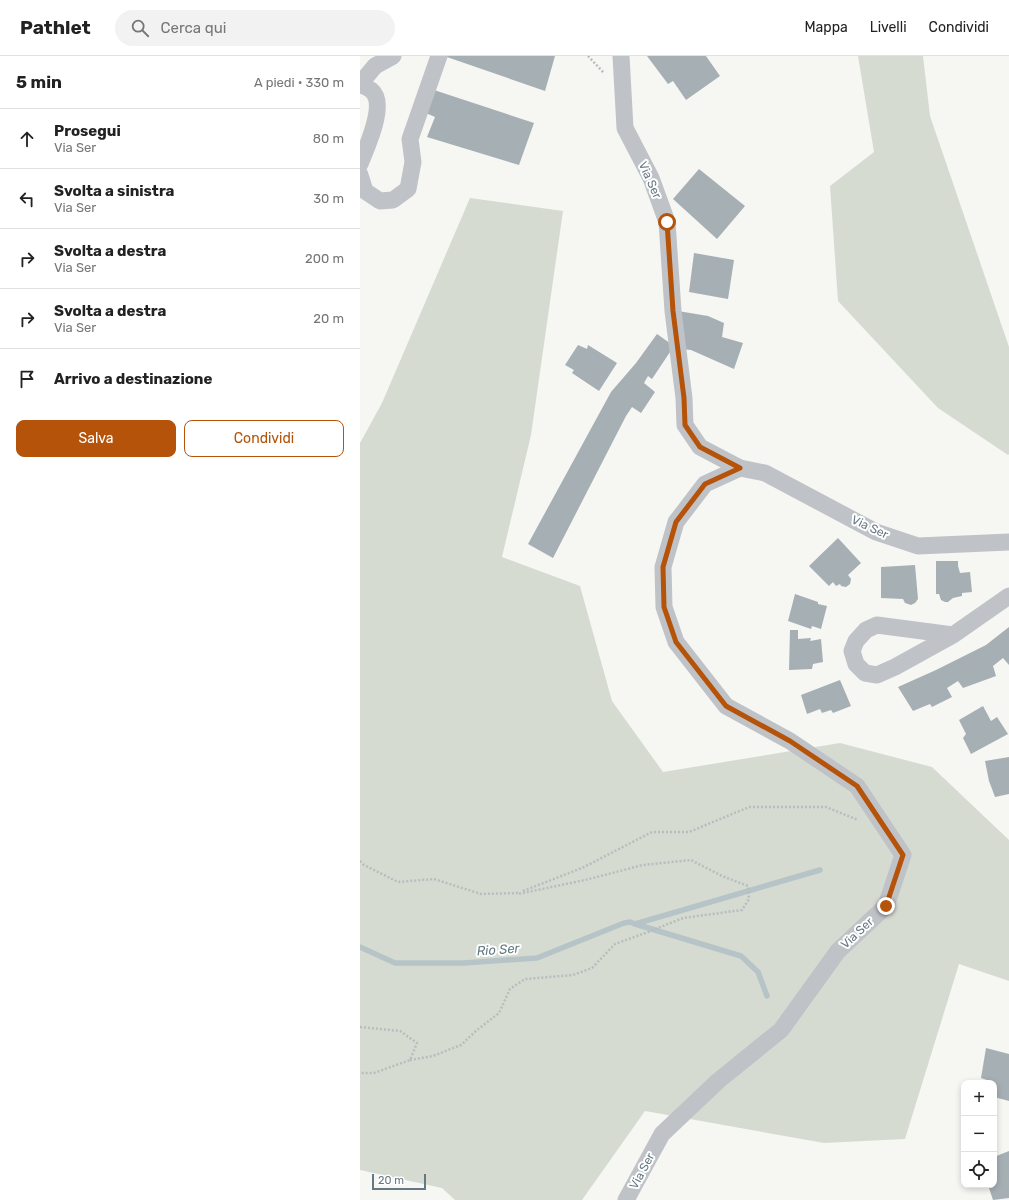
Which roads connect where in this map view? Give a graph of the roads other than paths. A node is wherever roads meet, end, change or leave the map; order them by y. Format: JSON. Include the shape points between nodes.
{"nodes":[{"id":1,"x":393,"y":56,"type":"edge"},
{"id":2,"x":439,"y":56,"type":"edge"},
{"id":3,"x":621,"y":56,"type":"edge"},
{"id":4,"x":360,"y":85,"type":"edge"},
{"id":5,"x":360,"y":164,"type":"edge"},
{"id":6,"x":360,"y":175,"type":"edge"},
{"id":7,"x":740,"y":468,"type":"junction"},
{"id":8,"x":1009,"y":542,"type":"edge"},
{"id":9,"x":1009,"y":596,"type":"edge"},
{"id":10,"x":953,"y":635,"type":"junction"},
{"id":11,"x":626,"y":1200,"type":"edge"}],
"edges":[{"from":1,"to":4,"type":"street","via":[[375,66]]},
{"from":2,"to":6,"type":"street","via":[[410,139],[413,162],[408,189],[393,200],[380,201],[366,191]]},
{"from":3,"to":7,"type":"street","name":"Via Ser","via":[[625,128],[651,178],[667,222],[685,425],[700,447]]},
{"from":4,"to":5,"type":"street","via":[[372,91],[378,105],[377,117]]},
{"from":7,"to":8,"type":"street","name":"Via Ser","via":[[765,473],[876,532],[918,546]]},
{"from":7,"to":11,"type":"street","name":"Via Ser","via":[[705,484],[676,522],[663,567],[664,607],[676,642],[726,706],[790,741],[857,786],[903,855],[886,906],[838,951],[781,1030],[718,1081],[662,1134]]},
{"from":9,"to":10,"type":"street"},
{"from":10,"to":10,"type":"street","via":[[877,625],[866,630],[856,641],[852,651],[856,664],[865,673],[877,675]]}]}
